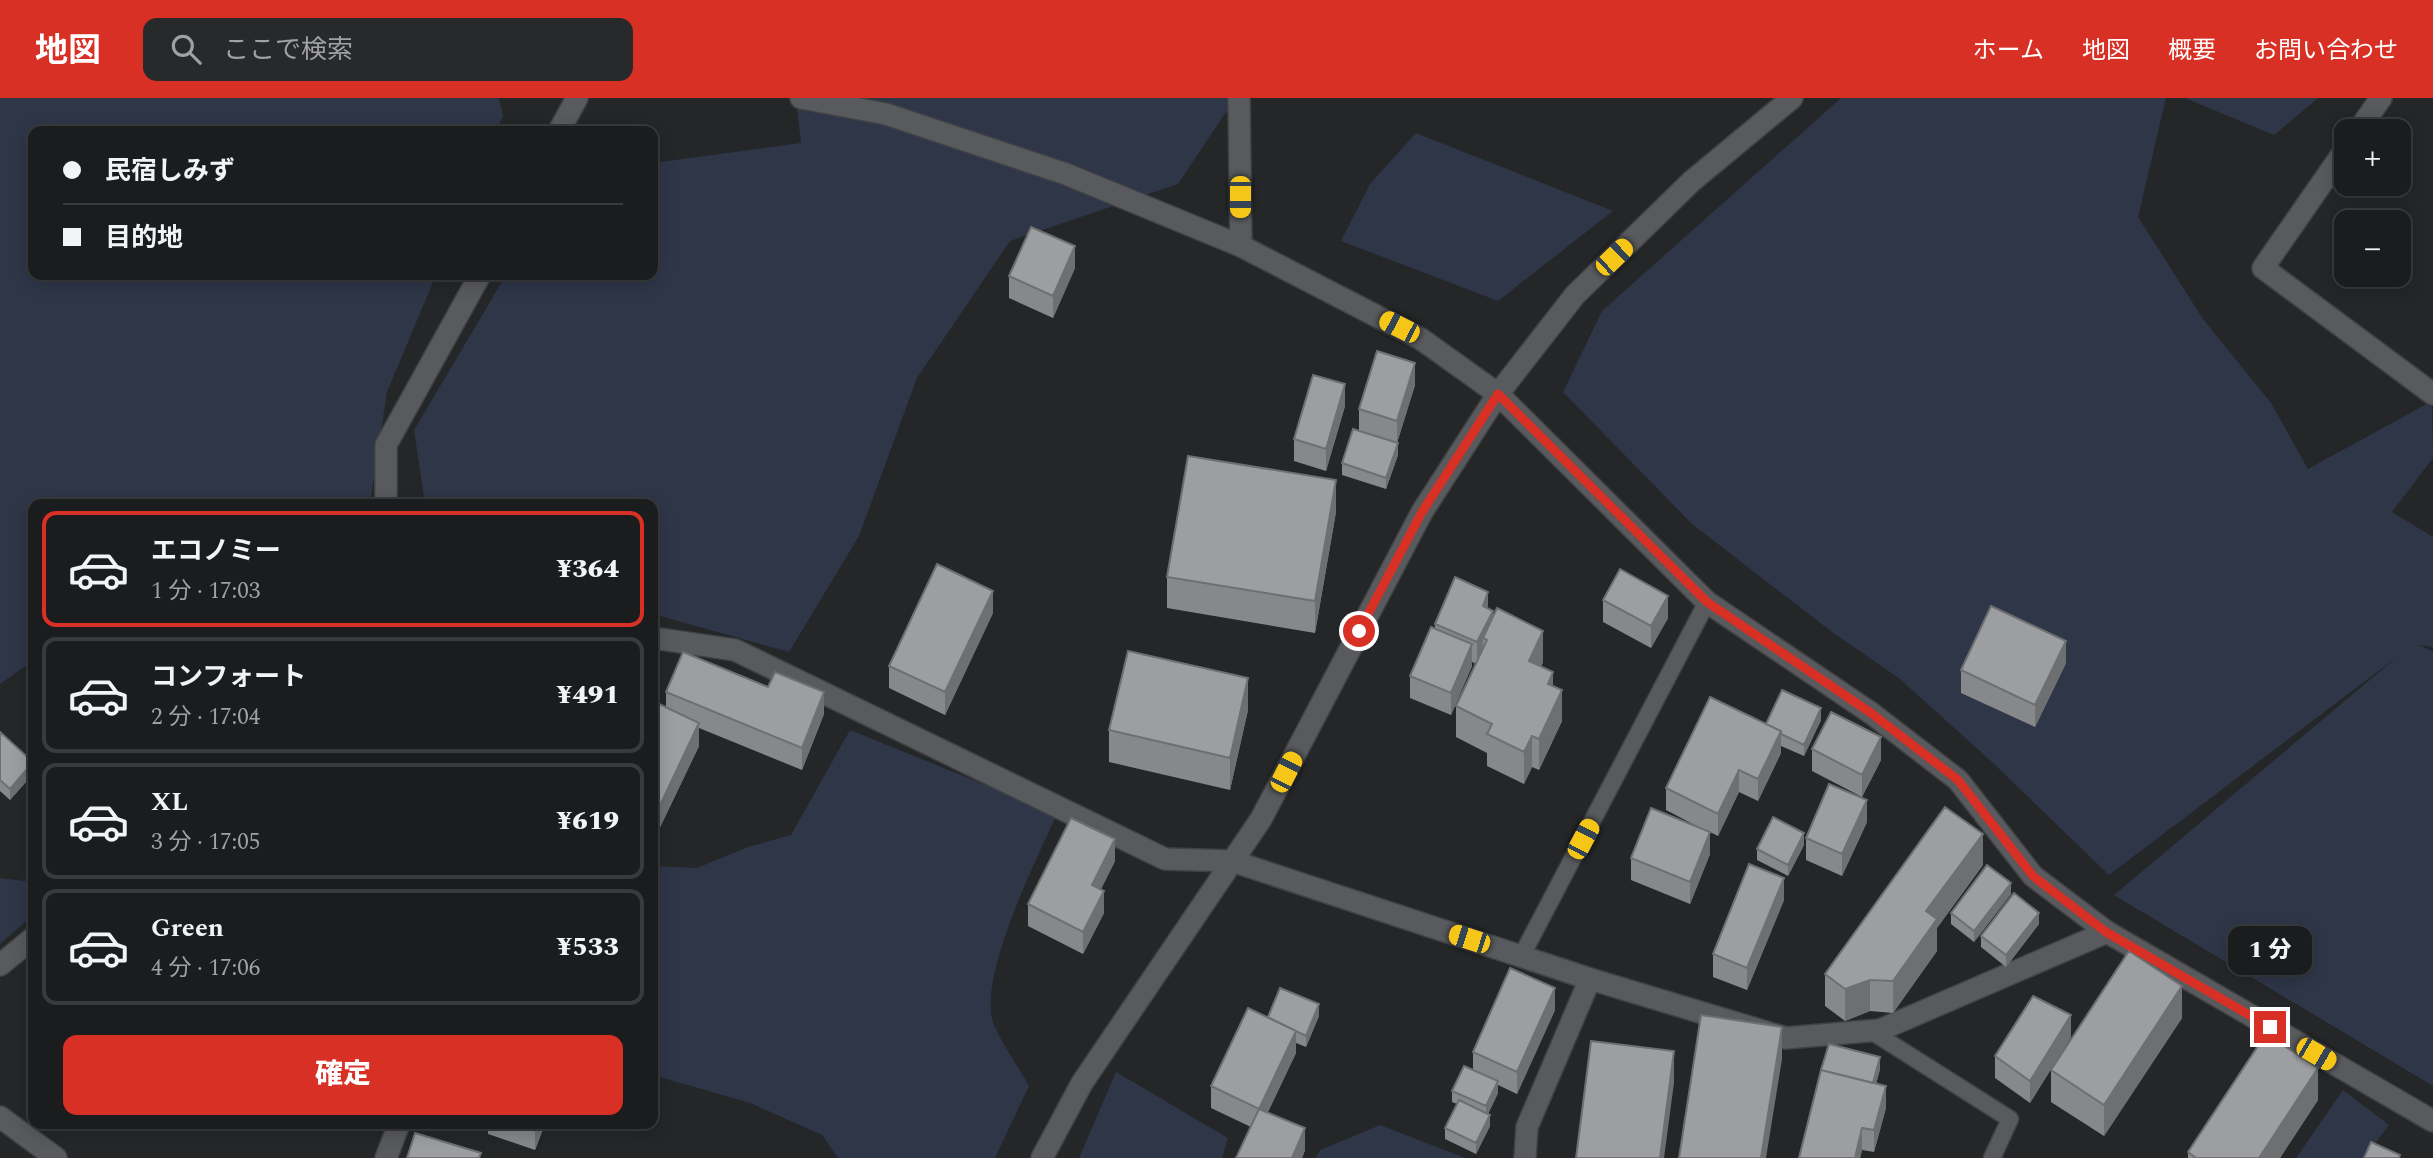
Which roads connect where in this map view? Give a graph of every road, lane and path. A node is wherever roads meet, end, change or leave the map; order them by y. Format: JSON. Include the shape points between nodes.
{"nodes":[{"id":1,"x":577,"y":98,"type":"edge"},
{"id":2,"x":801,"y":98,"type":"edge"},
{"id":3,"x":1239,"y":98,"type":"edge"},
{"id":4,"x":1792,"y":98,"type":"edge"},
{"id":5,"x":2381,"y":98,"type":"edge"},
{"id":6,"x":2366,"y":119,"type":"edge"},
{"id":7,"x":562,"y":126,"type":"edge"},
{"id":8,"x":2334,"y":166,"type":"edge"},
{"id":9,"x":1241,"y":246,"type":"junction"},
{"id":10,"x":477,"y":280,"type":"edge"},
{"id":11,"x":1498,"y":394,"type":"junction"},
{"id":12,"x":2433,"y":394,"type":"edge"},
{"id":13,"x":386,"y":499,"type":"edge"},
{"id":14,"x":1707,"y":602,"type":"junction"},
{"id":15,"x":658,"y":639,"type":"edge"},
{"id":16,"x":1232,"y":862,"type":"junction"},
{"id":17,"x":2106,"y":932,"type":"junction"},
{"id":18,"x":28,"y":942,"type":"edge"},
{"id":19,"x":1521,"y":957,"type":"junction"},
{"id":20,"x":0,"y":965,"type":"edge"},
{"id":21,"x":1590,"y":979,"type":"junction"},
{"id":22,"x":1871,"y":1031,"type":"junction"},
{"id":23,"x":0,"y":1117,"type":"edge"},
{"id":24,"x":2433,"y":1121,"type":"edge"},
{"id":25,"x":398,"y":1129,"type":"edge"},
{"id":26,"x":56,"y":1158,"type":"edge"},
{"id":27,"x":386,"y":1158,"type":"edge"},
{"id":28,"x":1042,"y":1158,"type":"edge"},
{"id":29,"x":1525,"y":1158,"type":"edge"},
{"id":30,"x":1992,"y":1158,"type":"edge"}],
"edges":[{"from":1,"to":7,"type":"street"},
{"from":2,"to":9,"type":"street","via":[[886,114],[1054,170]]},
{"from":3,"to":9,"type":"street"},
{"from":4,"to":11,"type":"street","via":[[1692,181],[1575,295]]},
{"from":5,"to":6,"type":"street"},
{"from":8,"to":12,"type":"street","via":[[2263,268]]},
{"from":9,"to":11,"type":"street","via":[[1421,339]]},
{"from":10,"to":13,"type":"street","via":[[386,445]]},
{"from":11,"to":14,"type":"street"},
{"from":11,"to":16,"type":"street","via":[[1422,512],[1261,819]]},
{"from":14,"to":17,"type":"street","via":[[1871,713],[1958,780],[2033,876]]},
{"from":14,"to":19,"type":"lane"},
{"from":15,"to":16,"type":"street","via":[[734,650],[1165,859]]},
{"from":16,"to":19,"type":"street"},
{"from":16,"to":28,"type":"street","via":[[1082,1083]]},
{"from":17,"to":22,"type":"street"},
{"from":17,"to":24,"type":"street"},
{"from":18,"to":20,"type":"street"},
{"from":19,"to":21,"type":"street"},
{"from":21,"to":22,"type":"street","via":[[1786,1038]]},
{"from":21,"to":29,"type":"street","via":[[1527,1126]]},
{"from":22,"to":30,"type":"lane","via":[[2010,1119]]},
{"from":23,"to":26,"type":"street"},
{"from":25,"to":27,"type":"street"}]}
